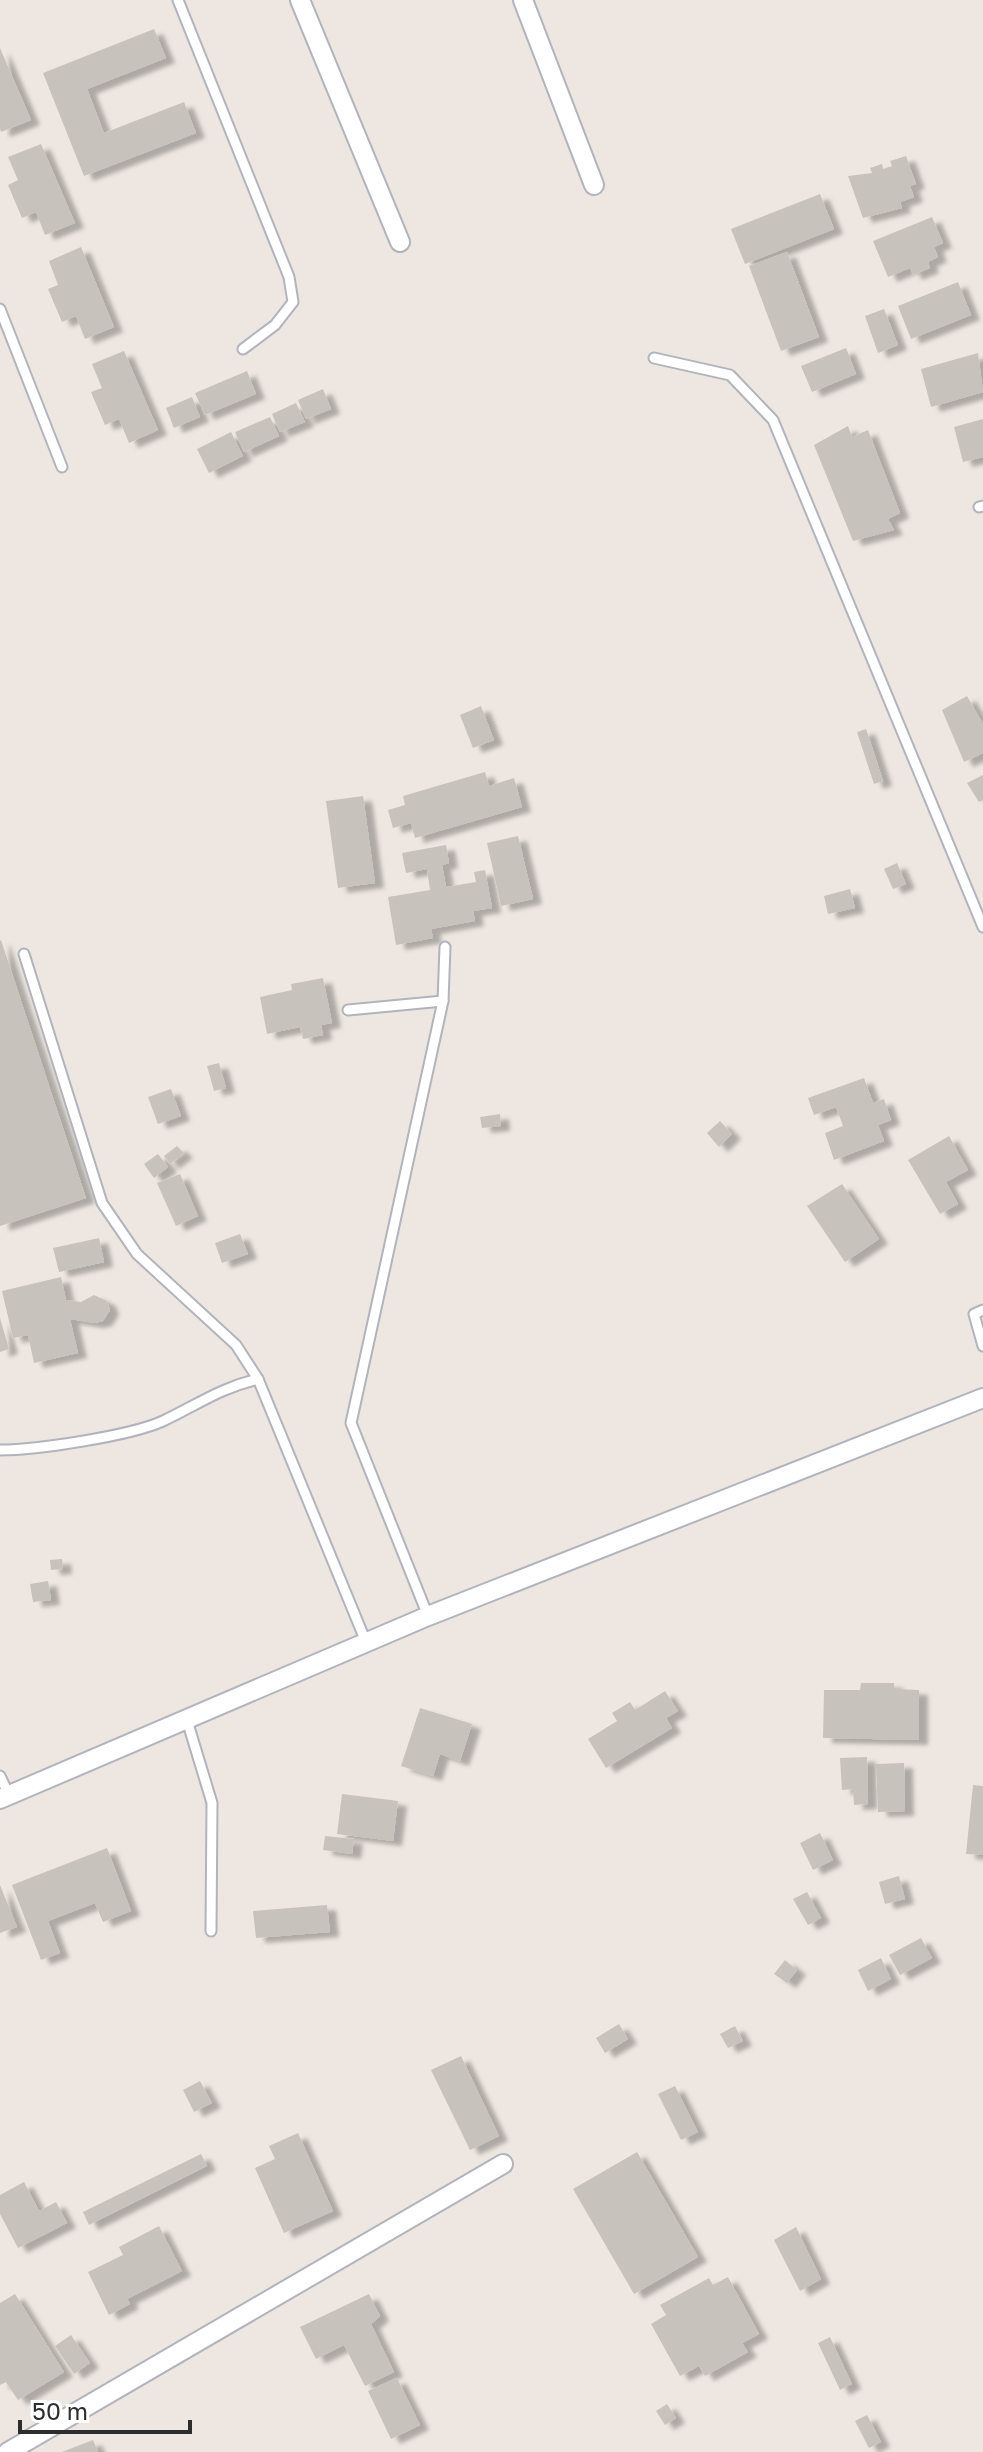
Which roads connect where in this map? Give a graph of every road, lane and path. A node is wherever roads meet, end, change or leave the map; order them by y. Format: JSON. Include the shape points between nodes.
{"nodes":[{"id":1,"x":178,"y":0,"type":"edge"},
{"id":2,"x":300,"y":0,"type":"edge"},
{"id":3,"x":523,"y":0,"type":"edge"},
{"id":4,"x":594,"y":185,"type":"dead end"},
{"id":5,"x":400,"y":242,"type":"dead end"},
{"id":6,"x":0,"y":309,"type":"edge"},
{"id":7,"x":243,"y":349,"type":"dead end"},
{"id":8,"x":654,"y":358,"type":"dead end"},
{"id":9,"x":62,"y":467,"type":"dead end"},
{"id":10,"x":983,"y":927,"type":"edge"},
{"id":11,"x":445,"y":947,"type":"dead end"},
{"id":12,"x":24,"y":954,"type":"dead end"},
{"id":13,"x":443,"y":1001,"type":"junction"},
{"id":14,"x":348,"y":1010,"type":"dead end"},
{"id":15,"x":983,"y":1310,"type":"edge"},
{"id":16,"x":983,"y":1346,"type":"edge"},
{"id":17,"x":258,"y":1379,"type":"junction"},
{"id":18,"x":983,"y":1398,"type":"edge"},
{"id":19,"x":0,"y":1450,"type":"edge"},
{"id":20,"x":428,"y":1616,"type":"junction"},
{"id":21,"x":366,"y":1642,"type":"junction"},
{"id":22,"x":186,"y":1717,"type":"junction"},
{"id":23,"x":0,"y":1776,"type":"edge"},
{"id":24,"x":4,"y":1797,"type":"edge"},
{"id":25,"x":211,"y":1931,"type":"dead end"},
{"id":26,"x":503,"y":2164,"type":"dead end"},
{"id":27,"x":8,"y":2452,"type":"edge"}],
"edges":[{"from":1,"to":7,"type":"lane","via":[[289,277],[293,302],[275,325]]},
{"from":2,"to":5,"type":"street"},
{"from":3,"to":4,"type":"street"},
{"from":6,"to":9,"type":"lane"},
{"from":8,"to":10,"type":"lane","via":[[730,375],[773,420]]},
{"from":11,"to":13,"type":"lane"},
{"from":12,"to":17,"type":"lane","via":[[102,1203],[137,1254],[236,1345]]},
{"from":13,"to":14,"type":"lane"},
{"from":13,"to":20,"type":"lane","via":[[351,1423]]},
{"from":15,"to":16,"type":"lane","via":[[974,1314]]},
{"from":17,"to":19,"type":"lane","via":[[225,1387],[160,1422]]},
{"from":17,"to":21,"type":"lane"},
{"from":18,"to":20,"type":"street"},
{"from":20,"to":21,"type":"street"},
{"from":21,"to":22,"type":"street"},
{"from":22,"to":24,"type":"street"},
{"from":22,"to":25,"type":"lane","via":[[212,1803]]},
{"from":23,"to":24,"type":"lane"},
{"from":26,"to":27,"type":"street"}]}
